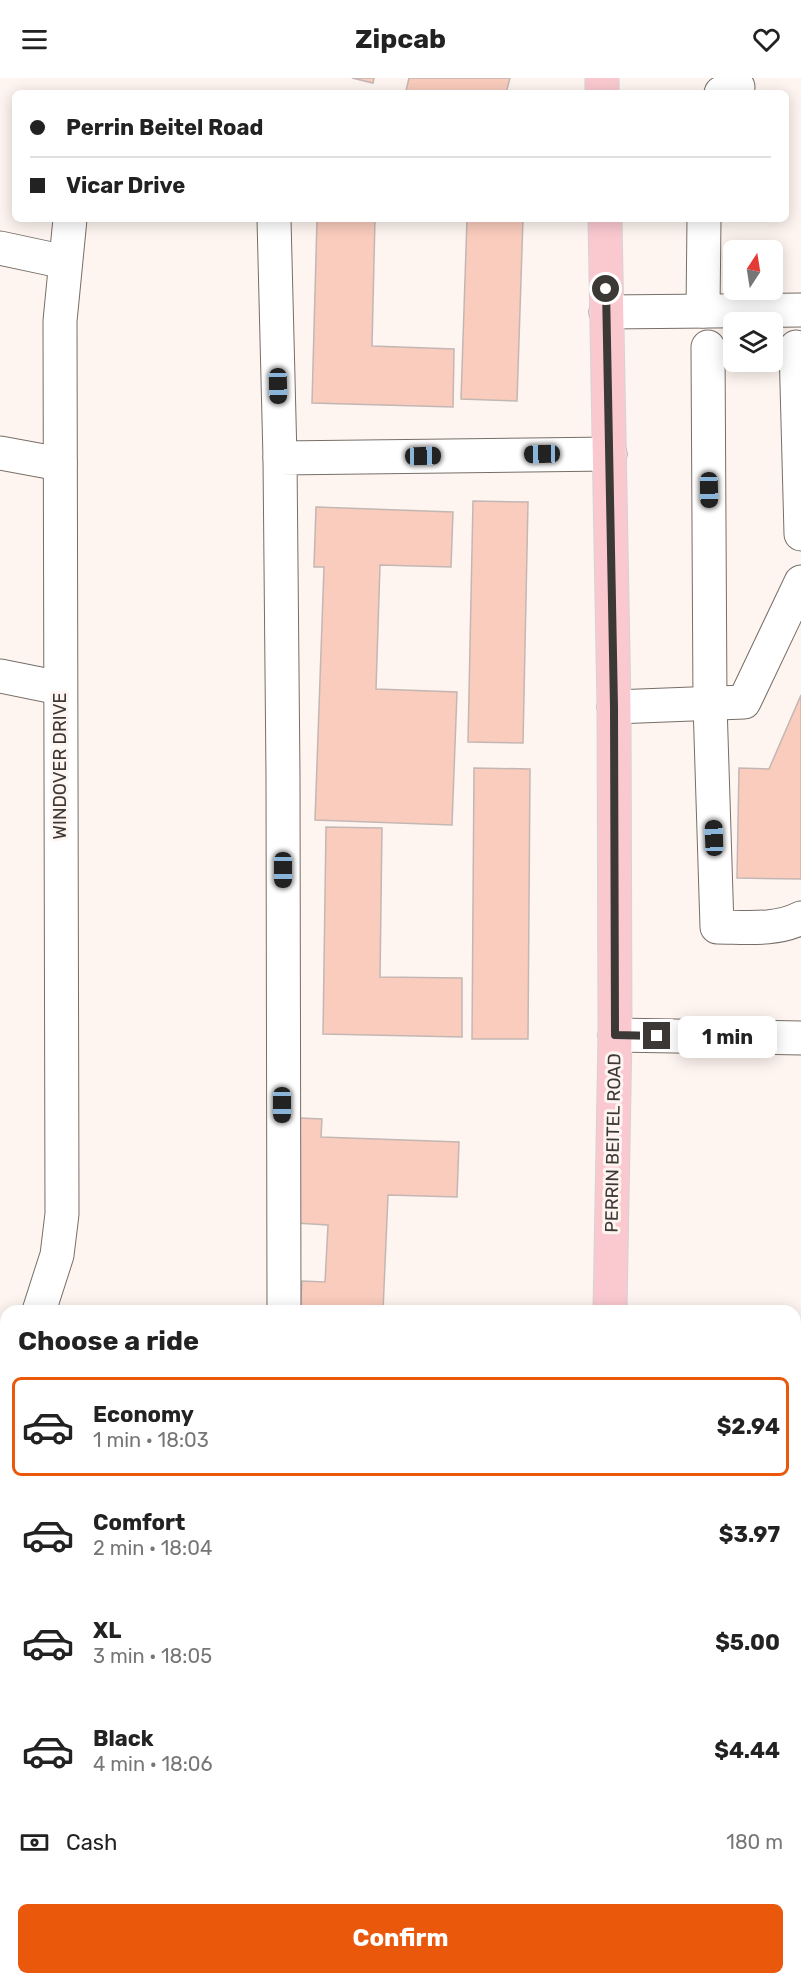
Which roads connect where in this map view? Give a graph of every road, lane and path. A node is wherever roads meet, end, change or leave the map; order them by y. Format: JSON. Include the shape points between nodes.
{"nodes":[{"id":1,"x":70,"y":222,"type":"edge"},
{"id":2,"x":274,"y":222,"type":"edge"},
{"id":3,"x":604,"y":222,"type":"edge"},
{"id":4,"x":704,"y":222,"type":"edge"},
{"id":5,"x":0,"y":248,"type":"edge"},
{"id":6,"x":65,"y":262,"type":"junction"},
{"id":7,"x":801,"y":310,"type":"edge"},
{"id":8,"x":703,"y":311,"type":"junction"},
{"id":9,"x":606,"y":312,"type":"junction"},
{"id":10,"x":796,"y":346,"type":"dead end"},
{"id":11,"x":708,"y":347,"type":"dead end"},
{"id":12,"x":0,"y":453,"type":"edge"},
{"id":13,"x":609,"y":454,"type":"junction"},
{"id":14,"x":280,"y":458,"type":"junction"},
{"id":15,"x":60,"y":464,"type":"junction"},
{"id":16,"x":801,"y":534,"type":"edge"},
{"id":17,"x":801,"y":582,"type":"edge"},
{"id":18,"x":0,"y":676,"type":"edge"},
{"id":19,"x":60,"y":688,"type":"junction"},
{"id":20,"x":710,"y":704,"type":"junction"},
{"id":21,"x":614,"y":707,"type":"junction"},
{"id":22,"x":801,"y":918,"type":"edge"},
{"id":23,"x":615,"y":1035,"type":"junction"},
{"id":24,"x":801,"y":1038,"type":"edge"},
{"id":25,"x":41,"y":1305,"type":"edge"},
{"id":26,"x":284,"y":1305,"type":"edge"},
{"id":27,"x":610,"y":1305,"type":"edge"}],
"edges":[{"from":1,"to":6,"type":"street","name":"WINDOVER DRIVE"},
{"from":2,"to":14,"type":"street"},
{"from":3,"to":9,"type":"main road","name":"PERRIN BEITEL ROAD"},
{"from":4,"to":8,"type":"street"},
{"from":5,"to":6,"type":"street"},
{"from":6,"to":15,"type":"street","name":"WINDOVER DRIVE","via":[[60,321]]},
{"from":7,"to":8,"type":"street"},
{"from":8,"to":9,"type":"street"},
{"from":9,"to":13,"type":"main road","name":"PERRIN BEITEL ROAD"},
{"from":10,"to":16,"type":"street"},
{"from":11,"to":20,"type":"street"},
{"from":12,"to":15,"type":"street"},
{"from":13,"to":14,"type":"street"},
{"from":13,"to":21,"type":"main road","name":"PERRIN BEITEL ROAD"},
{"from":14,"to":26,"type":"street"},
{"from":15,"to":19,"type":"street","name":"WINDOVER DRIVE"},
{"from":17,"to":20,"type":"street","via":[[744,702]]},
{"from":18,"to":19,"type":"street"},
{"from":19,"to":25,"type":"street","name":"WINDOVER DRIVE","via":[[62,1214],[57,1255]]},
{"from":20,"to":21,"type":"street"},
{"from":20,"to":22,"type":"street","via":[[717,927],[761,927],[789,924]]},
{"from":21,"to":23,"type":"main road","name":"PERRIN BEITEL ROAD"},
{"from":23,"to":24,"type":"street"},
{"from":23,"to":27,"type":"main road","name":"PERRIN BEITEL ROAD"}]}
